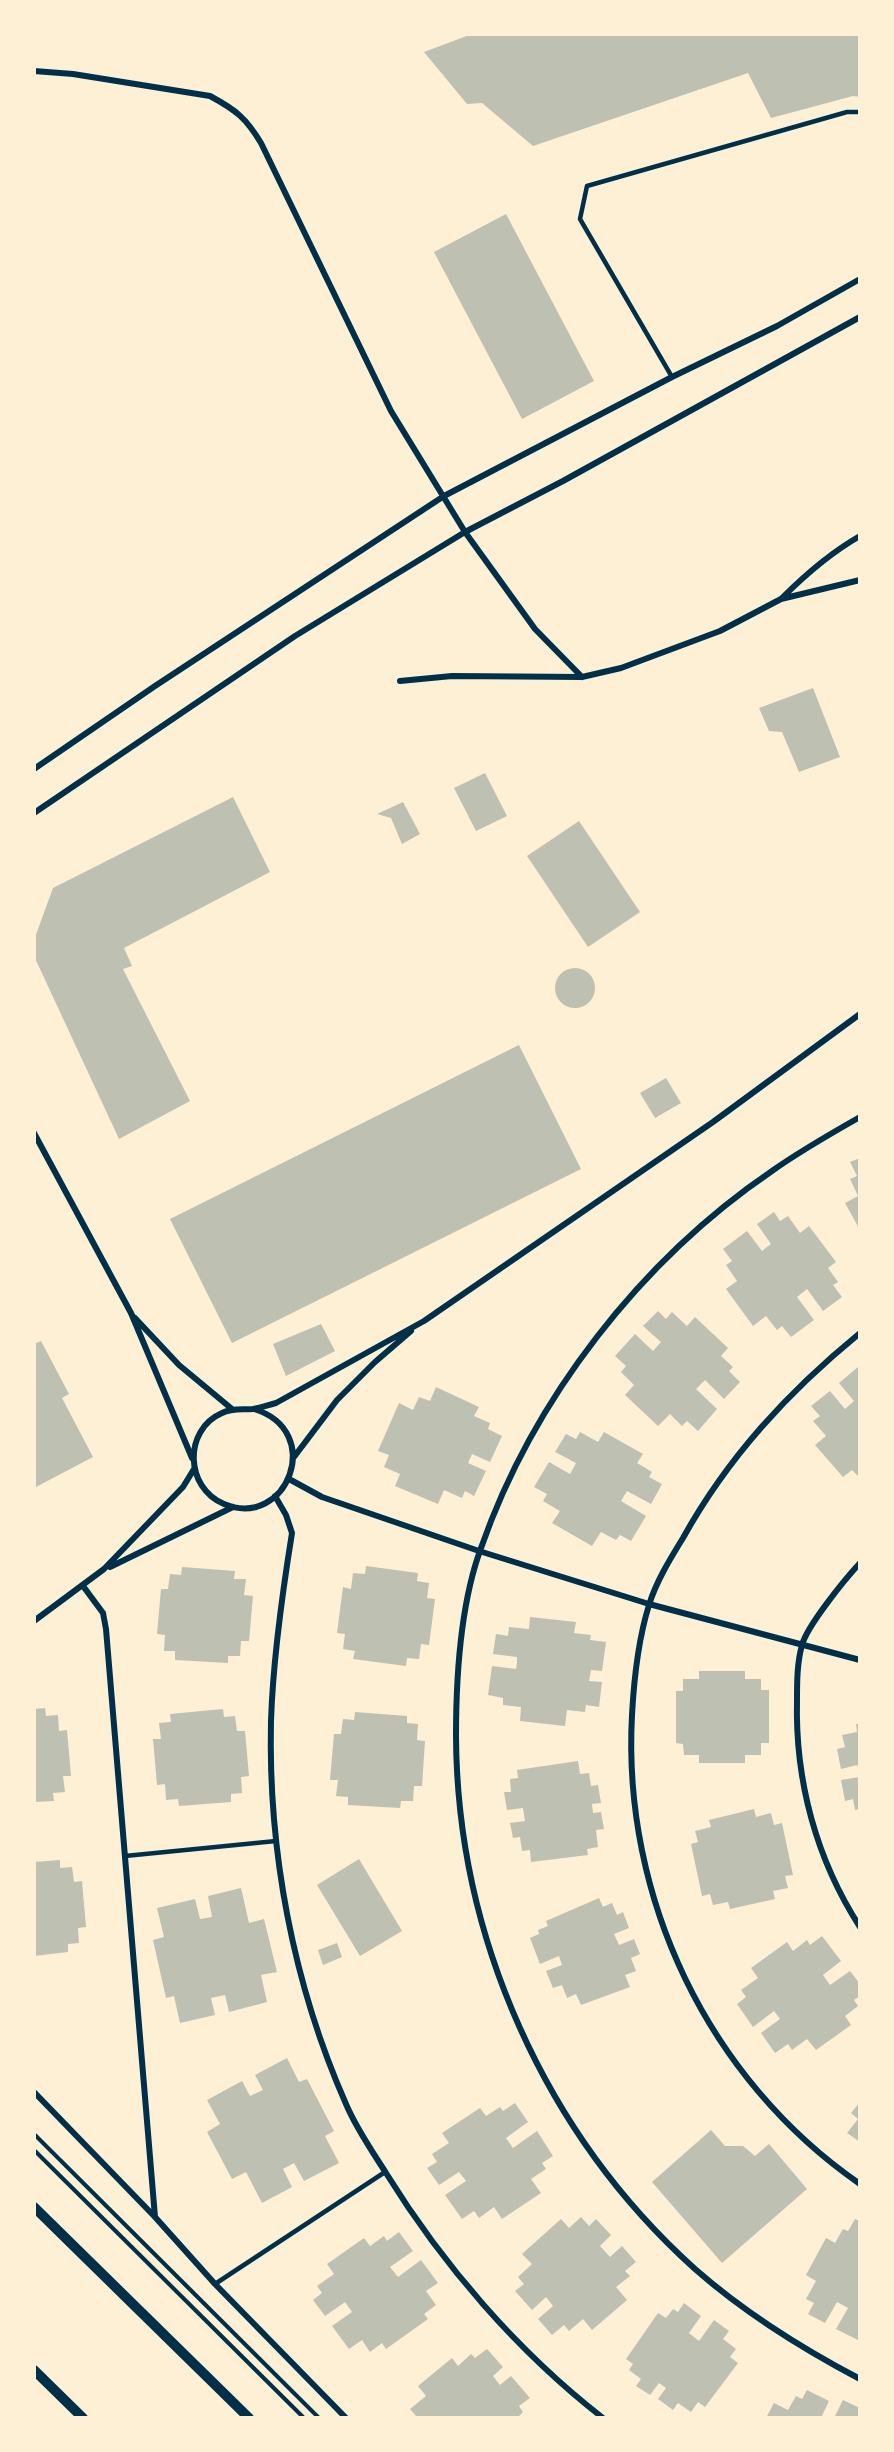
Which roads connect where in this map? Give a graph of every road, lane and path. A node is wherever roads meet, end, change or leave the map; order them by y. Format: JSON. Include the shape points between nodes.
{"nodes":[{"id":1,"x":34,"y":71,"type":"edge"},
{"id":2,"x":860,"y":112,"type":"edge"},
{"id":3,"x":860,"y":279,"type":"edge"},
{"id":4,"x":860,"y":317,"type":"edge"},
{"id":5,"x":672,"y":377,"type":"junction"},
{"id":6,"x":444,"y":496,"type":"junction"},
{"id":7,"x":465,"y":532,"type":"junction"},
{"id":8,"x":860,"y":536,"type":"edge"},
{"id":9,"x":860,"y":580,"type":"edge"},
{"id":10,"x":781,"y":599,"type":"junction"},
{"id":11,"x":582,"y":677,"type":"junction"},
{"id":12,"x":400,"y":681,"type":"dead end"},
{"id":13,"x":34,"y":769,"type":"edge"},
{"id":14,"x":34,"y":813,"type":"edge"},
{"id":15,"x":860,"y":1014,"type":"edge"},
{"id":16,"x":860,"y":1117,"type":"edge"},
{"id":17,"x":34,"y":1132,"type":"edge"},
{"id":18,"x":131,"y":1313,"type":"junction"},
{"id":19,"x":424,"y":1321,"type":"junction"},
{"id":20,"x":860,"y":1333,"type":"edge"},
{"id":21,"x":232,"y":1409,"type":"junction"},
{"id":22,"x":254,"y":1409,"type":"junction"},
{"id":23,"x":293,"y":1457,"type":"junction"},
{"id":24,"x":193,"y":1459,"type":"junction"},
{"id":25,"x":194,"y":1468,"type":"junction"},
{"id":26,"x":289,"y":1479,"type":"junction"},
{"id":27,"x":275,"y":1496,"type":"junction"},
{"id":28,"x":233,"y":1507,"type":"junction"},
{"id":29,"x":479,"y":1551,"type":"junction"},
{"id":30,"x":860,"y":1563,"type":"edge"},
{"id":31,"x":104,"y":1569,"type":"junction"},
{"id":32,"x":83,"y":1586,"type":"junction"},
{"id":33,"x":649,"y":1604,"type":"junction"},
{"id":34,"x":34,"y":1621,"type":"edge"},
{"id":35,"x":802,"y":1643,"type":"junction"},
{"id":36,"x":860,"y":1660,"type":"edge"},
{"id":37,"x":276,"y":1841,"type":"junction"},
{"id":38,"x":125,"y":1856,"type":"junction"},
{"id":39,"x":860,"y":1927,"type":"edge"},
{"id":40,"x":34,"y":2092,"type":"edge"},
{"id":41,"x":34,"y":2134,"type":"edge"},
{"id":42,"x":34,"y":2150,"type":"edge"},
{"id":43,"x":385,"y":2172,"type":"junction"},
{"id":44,"x":860,"y":2184,"type":"edge"},
{"id":45,"x":34,"y":2207,"type":"edge"},
{"id":46,"x":155,"y":2217,"type":"junction"},
{"id":47,"x":215,"y":2284,"type":"junction"},
{"id":48,"x":34,"y":2370,"type":"edge"},
{"id":49,"x":860,"y":2379,"type":"edge"},
{"id":50,"x":83,"y":2418,"type":"edge"},
{"id":51,"x":249,"y":2418,"type":"edge"},
{"id":52,"x":304,"y":2418,"type":"edge"},
{"id":53,"x":319,"y":2418,"type":"edge"},
{"id":54,"x":346,"y":2418,"type":"edge"},
{"id":55,"x":603,"y":2418,"type":"edge"}],
"edges":[{"from":1,"to":6,"type":"street","via":[[210,96],[248,121],[391,411]]},
{"from":2,"to":5,"type":"lane","via":[[847,112],[587,186],[580,219]]},
{"from":3,"to":5,"type":"street","via":[[777,326]]},
{"from":4,"to":7,"type":"street"},
{"from":5,"to":6,"type":"street"},
{"from":6,"to":7,"type":"street"},
{"from":6,"to":13,"type":"street"},
{"from":7,"to":11,"type":"street","via":[[535,629]]},
{"from":7,"to":14,"type":"street","via":[[295,636]]},
{"from":8,"to":10,"type":"street","via":[[829,555]]},
{"from":9,"to":10,"type":"street"},
{"from":10,"to":11,"type":"street","via":[[720,631],[621,668]]},
{"from":11,"to":12,"type":"street","via":[[452,676]]},
{"from":15,"to":19,"type":"street","via":[[713,1122]]},
{"from":16,"to":29,"type":"street","via":[[769,1173],[686,1241],[648,1279],[579,1362],[550,1407],[499,1501]]},
{"from":17,"to":18,"type":"street"},
{"from":18,"to":21,"type":"street","via":[[179,1365]]},
{"from":18,"to":24,"type":"street"},
{"from":19,"to":22,"type":"street","via":[[294,1394]]},
{"from":19,"to":23,"type":"street","via":[[337,1400]]},
{"from":20,"to":33,"type":"street","via":[[822,1364],[753,1435],[723,1474],[670,1559]]},
{"from":21,"to":22,"type":"street"},
{"from":21,"to":24,"type":"street","via":[[203,1427]]},
{"from":22,"to":23,"type":"street","via":[[272,1417],[285,1430]]},
{"from":23,"to":26,"type":"street"},
{"from":24,"to":25,"type":"street"},
{"from":25,"to":28,"type":"street","via":[[208,1494]]},
{"from":25,"to":31,"type":"street","via":[[183,1487]]},
{"from":26,"to":27,"type":"street"},
{"from":26,"to":29,"type":"street","via":[[322,1497]]},
{"from":27,"to":28,"type":"street","via":[[248,1508]]},
{"from":27,"to":37,"type":"street","via":[[292,1533],[271,1720]]},
{"from":28,"to":31,"type":"street"},
{"from":29,"to":33,"type":"street"},
{"from":29,"to":49,"type":"street","via":[[460,1655],[457,1771],[477,1906],[514,2016],[562,2109],[591,2153],[658,2233],[696,2269],[778,2333]]},
{"from":30,"to":35,"type":"street"},
{"from":31,"to":32,"type":"street"},
{"from":32,"to":34,"type":"street"},
{"from":32,"to":38,"type":"street","via":[[103,1613],[106,1629]]},
{"from":33,"to":35,"type":"street"},
{"from":33,"to":44,"type":"street","via":[[639,1647],[630,1737],[637,1826],[658,1913],[693,1996],[743,2074],[807,2142]]},
{"from":35,"to":36,"type":"street"},
{"from":35,"to":39,"type":"street","via":[[796,1723],[807,1803],[832,1878]]},
{"from":37,"to":38,"type":"lane"},
{"from":37,"to":43,"type":"street","via":[[295,1950],[323,2045],[346,2106]]},
{"from":38,"to":46,"type":"street"},
{"from":40,"to":46,"type":"street"},
{"from":41,"to":53,"type":"path"},
{"from":42,"to":52,"type":"path"},
{"from":43,"to":47,"type":"lane"},
{"from":43,"to":55,"type":"street","via":[[427,2235],[501,2323]]},
{"from":45,"to":51,"type":"street"},
{"from":46,"to":47,"type":"street"},
{"from":47,"to":54,"type":"street"},
{"from":48,"to":50,"type":"street"}]}
